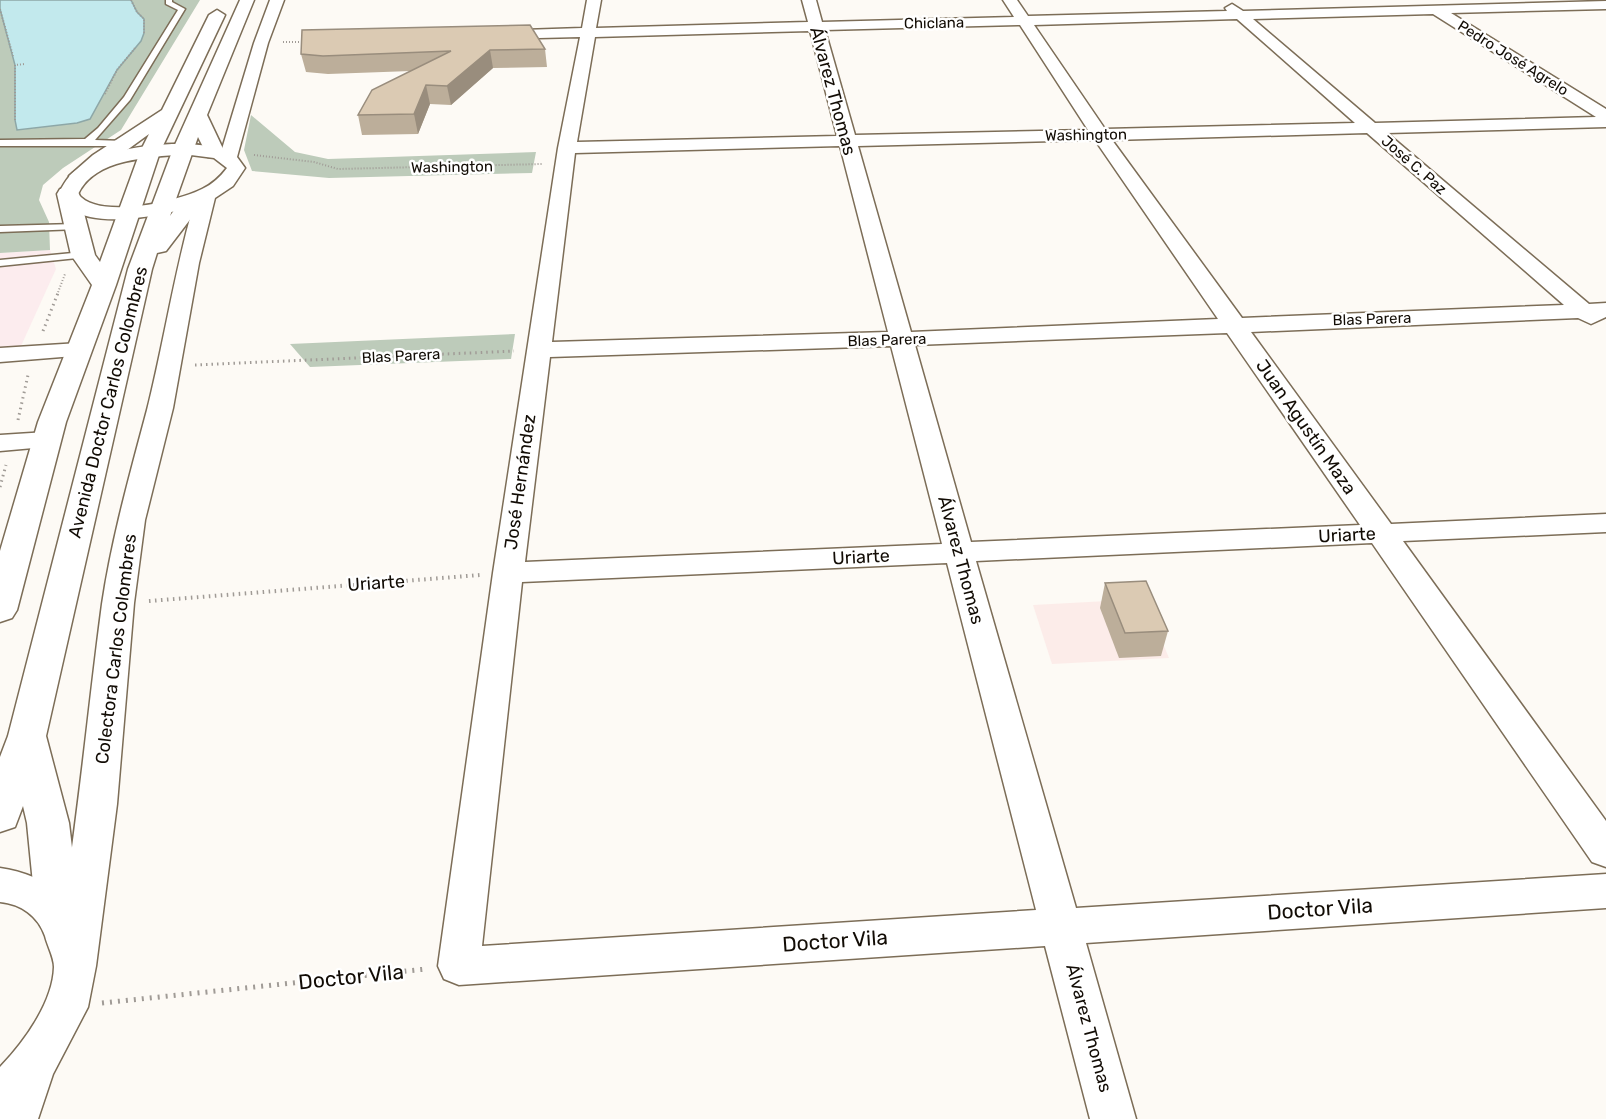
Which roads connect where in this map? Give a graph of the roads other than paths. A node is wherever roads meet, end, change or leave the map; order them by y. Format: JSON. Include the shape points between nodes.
{"nodes":[{"id":1,"x":169,"y":0,"type":"edge"},
{"id":2,"x":224,"y":0,"type":"edge"},
{"id":3,"x":248,"y":0,"type":"edge"},
{"id":4,"x":278,"y":0,"type":"edge"},
{"id":5,"x":594,"y":0,"type":"edge"},
{"id":6,"x":809,"y":0,"type":"edge"},
{"id":7,"x":1010,"y":0,"type":"edge"},
{"id":8,"x":1223,"y":0,"type":"edge"},
{"id":9,"x":1420,"y":0,"type":"edge"},
{"id":10,"x":1606,"y":4,"type":"edge"},
{"id":11,"x":1435,"y":9,"type":"junction"},
{"id":12,"x":1240,"y":15,"type":"junction"},
{"id":13,"x":1024,"y":21,"type":"junction"},
{"id":14,"x":816,"y":26,"type":"junction"},
{"id":15,"x":590,"y":33,"type":"junction"},
{"id":16,"x":482,"y":36,"type":"edge"},
{"id":17,"x":173,"y":110,"type":"junction"},
{"id":18,"x":198,"y":116,"type":"junction"},
{"id":19,"x":1606,"y":116,"type":"edge"},
{"id":20,"x":1606,"y":122,"type":"edge"},
{"id":21,"x":1371,"y":128,"type":"junction"},
{"id":22,"x":1100,"y":135,"type":"junction"},
{"id":23,"x":847,"y":141,"type":"junction"},
{"id":24,"x":87,"y":142,"type":"junction"},
{"id":25,"x":0,"y":143,"type":"edge"},
{"id":26,"x":124,"y":144,"type":"junction"},
{"id":27,"x":183,"y":149,"type":"junction"},
{"id":28,"x":150,"y":152,"type":"junction"},
{"id":29,"x":222,"y":155,"type":"junction"},
{"id":30,"x":566,"y":156,"type":"junction"},
{"id":31,"x":73,"y":185,"type":"junction"},
{"id":32,"x":200,"y":198,"type":"junction"},
{"id":33,"x":162,"y":208,"type":"junction"},
{"id":34,"x":130,"y":212,"type":"junction"},
{"id":35,"x":75,"y":227,"type":"junction"},
{"id":36,"x":0,"y":230,"type":"edge"},
{"id":37,"x":83,"y":255,"type":"junction"},
{"id":38,"x":0,"y":263,"type":"edge"},
{"id":39,"x":140,"y":269,"type":"junction"},
{"id":40,"x":104,"y":285,"type":"junction"},
{"id":41,"x":1595,"y":310,"type":"edge"},
{"id":42,"x":1234,"y":324,"type":"junction"},
{"id":43,"x":1606,"y":330,"type":"edge"},
{"id":44,"x":901,"y":339,"type":"junction"},
{"id":45,"x":79,"y":350,"type":"junction"},
{"id":46,"x":539,"y":350,"type":"junction"},
{"id":47,"x":0,"y":356,"type":"edge"},
{"id":48,"x":47,"y":440,"type":"junction"},
{"id":49,"x":0,"y":443,"type":"edge"},
{"id":50,"x":1606,"y":523,"type":"edge"},
{"id":51,"x":1382,"y":533,"type":"junction"},
{"id":52,"x":959,"y":553,"type":"junction"},
{"id":53,"x":508,"y":573,"type":"junction"},
{"id":54,"x":0,"y":610,"type":"edge"},
{"id":55,"x":27,"y":736,"type":"junction"},
{"id":56,"x":0,"y":815,"type":"edge"},
{"id":57,"x":1606,"y":851,"type":"edge"},
{"id":58,"x":0,"y":885,"type":"edge"},
{"id":59,"x":1606,"y":891,"type":"edge"},
{"id":60,"x":58,"y":914,"type":"junction"},
{"id":61,"x":1061,"y":926,"type":"junction"},
{"id":62,"x":75,"y":966,"type":"junction"},
{"id":63,"x":459,"y":966,"type":"joint"},
{"id":64,"x":36,"y":1061,"type":"junction"},
{"id":65,"x":0,"y":1100,"type":"edge"},
{"id":66,"x":15,"y":1119,"type":"edge"},
{"id":67,"x":1113,"y":1119,"type":"edge"}],
"edges":[{"from":1,"to":24,"type":"lane","via":[[168,3],[182,9],[141,79],[101,132]]},
{"from":2,"to":17,"type":"main road","name":"Avenida Doctor Carlos Colombres"},
{"from":3,"to":18,"type":"main road","name":"Avenida Doctor Carlos Colombres"},
{"from":4,"to":29,"type":"street"},
{"from":5,"to":15,"type":"street","name":"José Hernández"},
{"from":6,"to":14,"type":"street","name":"Álvarez Thomas"},
{"from":7,"to":13,"type":"street","name":"Juan Agustín Maza"},
{"from":8,"to":12,"type":"street","name":"José C. Paz"},
{"from":9,"to":11,"type":"street","name":"Pedro José Agrelo"},
{"from":10,"to":11,"type":"street","name":"Chiclana"},
{"from":11,"to":12,"type":"street","name":"Chiclana"},
{"from":11,"to":19,"type":"street","name":"Pedro José Agrelo"},
{"from":12,"to":13,"type":"street","name":"Chiclana"},
{"from":12,"to":21,"type":"street","name":"José C. Paz"},
{"from":13,"to":14,"type":"street","name":"Chiclana"},
{"from":13,"to":22,"type":"street","name":"Juan Agustín Maza"},
{"from":14,"to":15,"type":"street","name":"Chiclana"},
{"from":14,"to":23,"type":"street","name":"Álvarez Thomas"},
{"from":15,"to":16,"type":"street","name":"Chiclana"},
{"from":15,"to":30,"type":"street","name":"José Hernández"},
{"from":17,"to":26,"type":"main road"},
{"from":17,"to":28,"type":"main road","name":"Avenida Doctor Carlos Colombres"},
{"from":18,"to":27,"type":"main road","name":"Avenida Doctor Carlos Colombres"},
{"from":18,"to":29,"type":"main road"},
{"from":20,"to":21,"type":"street","name":"Washington"},
{"from":21,"to":22,"type":"street","name":"Washington"},
{"from":21,"to":41,"type":"street","name":"José C. Paz"},
{"from":22,"to":23,"type":"street","name":"Washington"},
{"from":22,"to":42,"type":"street","name":"Juan Agustín Maza"},
{"from":23,"to":30,"type":"street","name":"Washington"},
{"from":23,"to":44,"type":"street","name":"Álvarez Thomas"},
{"from":24,"to":25,"type":"lane"},
{"from":24,"to":26,"type":"lane"},
{"from":26,"to":31,"type":"main road","via":[[100,159]]},
{"from":27,"to":28,"type":"street"},
{"from":27,"to":29,"type":"street"},
{"from":27,"to":33,"type":"main road","name":"Avenida Doctor Carlos Colombres"},
{"from":28,"to":31,"type":"street","via":[[114,160]]},
{"from":28,"to":34,"type":"main road","name":"Avenida Doctor Carlos Colombres"},
{"from":29,"to":32,"type":"street","via":[[236,168],[233,177]]},
{"from":30,"to":46,"type":"street","name":"José Hernández"},
{"from":31,"to":34,"type":"street","via":[[76,204],[98,211]]},
{"from":31,"to":35,"type":"main road"},
{"from":32,"to":33,"type":"street"},
{"from":32,"to":39,"type":"main road"},
{"from":32,"to":62,"type":"street","name":"Colectora Carlos Colombres","via":[[160,408],[131,520]]},
{"from":33,"to":34,"type":"street"},
{"from":33,"to":39,"type":"main road","name":"Avenida Doctor Carlos Colombres"},
{"from":34,"to":40,"type":"main road","name":"Avenida Doctor Carlos Colombres"},
{"from":35,"to":36,"type":"lane"},
{"from":35,"to":37,"type":"main road"},
{"from":37,"to":38,"type":"lane"},
{"from":37,"to":40,"type":"main road"},
{"from":39,"to":55,"type":"main road","name":"Avenida Doctor Carlos Colombres"},
{"from":40,"to":45,"type":"main road","name":"Avenida Doctor Carlos Colombres"},
{"from":41,"to":42,"type":"street","name":"Blas Parera"},
{"from":41,"to":43,"type":"street","name":"José C. Paz"},
{"from":42,"to":44,"type":"street","name":"Blas Parera"},
{"from":42,"to":51,"type":"street","name":"Juan Agustín Maza"},
{"from":44,"to":46,"type":"street","name":"Blas Parera"},
{"from":44,"to":52,"type":"street","name":"Álvarez Thomas"},
{"from":45,"to":47,"type":"street"},
{"from":45,"to":48,"type":"main road","name":"Avenida Doctor Carlos Colombres"},
{"from":46,"to":53,"type":"street","name":"José Hernández"},
{"from":48,"to":49,"type":"street"},
{"from":48,"to":54,"type":"main road","name":"Avenida Doctor Carlos Colombres"},
{"from":50,"to":51,"type":"street","name":"Uriarte"},
{"from":51,"to":52,"type":"street","name":"Uriarte"},
{"from":51,"to":57,"type":"street","name":"Juan Agustín Maza"},
{"from":52,"to":53,"type":"street","name":"Uriarte"},
{"from":52,"to":61,"type":"street","name":"Álvarez Thomas"},
{"from":53,"to":63,"type":"street","name":"José Hernández"},
{"from":55,"to":56,"type":"main road","name":"Avenida Doctor Carlos Colombres"},
{"from":55,"to":60,"type":"main road","via":[[48,823]]},
{"from":58,"to":60,"type":"street","via":[[38,896]]},
{"from":59,"to":61,"type":"street","name":"Doctor Vila"},
{"from":60,"to":62,"type":"street"},
{"from":61,"to":63,"type":"street","name":"Doctor Vila"},
{"from":61,"to":67,"type":"street","name":"Álvarez Thomas"},
{"from":62,"to":64,"type":"street","name":"Colectora Carlos Colombres","via":[[66,1007]]},
{"from":64,"to":65,"type":"street"},
{"from":64,"to":66,"type":"street"}]}
